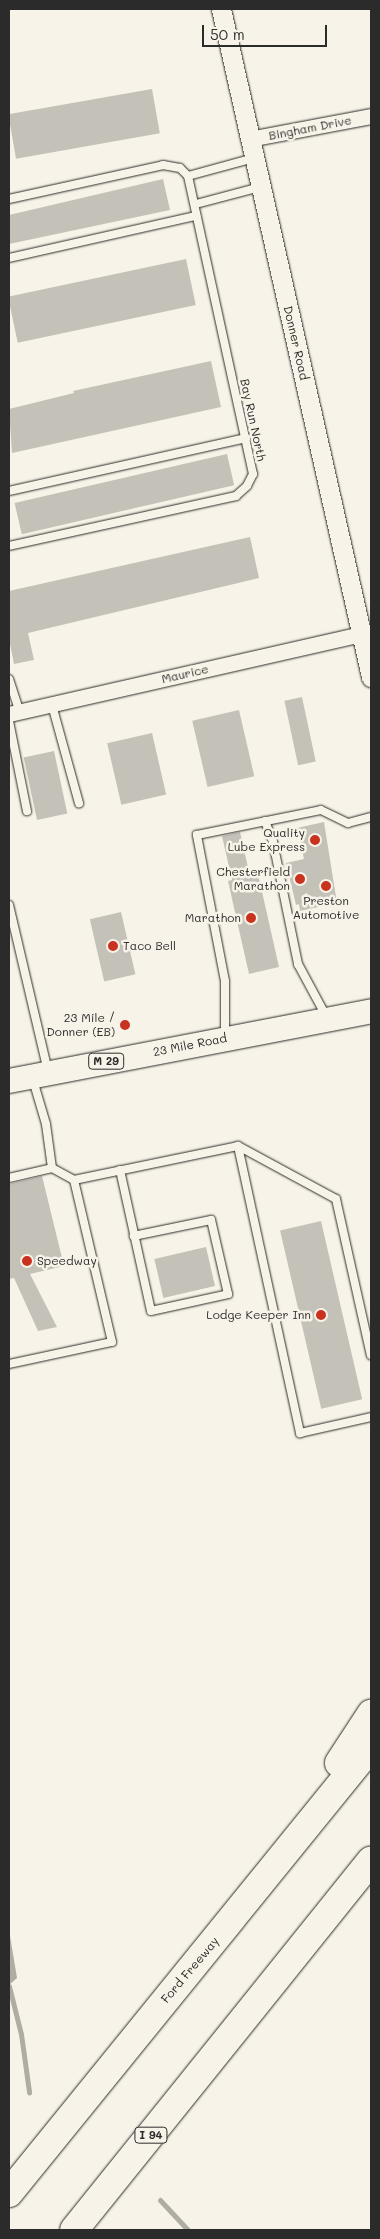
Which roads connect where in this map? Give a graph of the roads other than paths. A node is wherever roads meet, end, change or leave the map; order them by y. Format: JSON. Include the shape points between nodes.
{"nodes":[{"id":1,"x":221,"y":9,"type":"edge"},
{"id":2,"x":371,"y":116,"type":"edge"},
{"id":3,"x":249,"y":139,"type":"junction"},
{"id":4,"x":254,"y":158,"type":"junction"},
{"id":5,"x":188,"y":176,"type":"junction"},
{"id":6,"x":260,"y":186,"type":"junction"},
{"id":7,"x":9,"y":199,"type":"edge"},
{"id":8,"x":196,"y":204,"type":"junction"},
{"id":9,"x":196,"y":216,"type":"junction"},
{"id":10,"x":9,"y":258,"type":"edge"},
{"id":11,"x":246,"y":438,"type":"junction"},
{"id":12,"x":9,"y":491,"type":"edge"},
{"id":13,"x":9,"y":546,"type":"edge"},
{"id":14,"x":366,"y":645,"type":"edge"},
{"id":15,"x":371,"y":677,"type":"edge"},
{"id":16,"x":9,"y":679,"type":"edge"},
{"id":17,"x":52,"y":705,"type":"junction"},
{"id":18,"x":12,"y":716,"type":"edge"},
{"id":19,"x":79,"y":804,"type":"dead end"},
{"id":20,"x":27,"y":811,"type":"dead end"},
{"id":21,"x":371,"y":817,"type":"edge"},
{"id":22,"x":265,"y":821,"type":"junction"},
{"id":23,"x":9,"y":905,"type":"edge"},
{"id":24,"x":371,"y":1011,"type":"edge"},
{"id":25,"x":327,"y":1019,"type":"junction"},
{"id":26,"x":225,"y":1038,"type":"junction"},
{"id":27,"x":40,"y":1074,"type":"junction"},
{"id":28,"x":9,"y":1081,"type":"edge"},
{"id":29,"x":238,"y":1146,"type":"junction"},
{"id":30,"x":52,"y":1168,"type":"junction"},
{"id":31,"x":120,"y":1170,"type":"junction"},
{"id":32,"x":9,"y":1178,"type":"edge"},
{"id":33,"x":74,"y":1180,"type":"junction"},
{"id":34,"x":134,"y":1236,"type":"junction"},
{"id":35,"x":371,"y":1355,"type":"edge"},
{"id":36,"x":9,"y":1364,"type":"edge"},
{"id":37,"x":371,"y":1417,"type":"edge"},
{"id":38,"x":371,"y":1714,"type":"edge"},
{"id":39,"x":371,"y":1747,"type":"edge"},
{"id":40,"x":371,"y":1861,"type":"edge"},
{"id":41,"x":371,"y":1871,"type":"edge"},
{"id":42,"x":262,"y":1883,"type":"junction"},
{"id":43,"x":334,"y":1907,"type":"junction"},
{"id":44,"x":9,"y":2193,"type":"edge"},
{"id":45,"x":74,"y":2230,"type":"edge"}],
"edges":[{"from":1,"to":3,"type":"street","name":"Donner Road"},
{"from":2,"to":3,"type":"street","name":"Bingham Drive"},
{"from":3,"to":4,"type":"street","name":"Donner Road"},
{"from":4,"to":5,"type":"lane"},
{"from":4,"to":6,"type":"street","name":"Donner Road"},
{"from":5,"to":7,"type":"lane","via":[[180,168],[163,165]]},
{"from":5,"to":8,"type":"lane","name":"Bay Run North"},
{"from":6,"to":8,"type":"lane"},
{"from":6,"to":14,"type":"street","name":"Donner Road"},
{"from":8,"to":9,"type":"lane","name":"Bay Run North"},
{"from":9,"to":10,"type":"lane"},
{"from":9,"to":11,"type":"lane","name":"Bay Run North"},
{"from":11,"to":12,"type":"lane"},
{"from":11,"to":13,"type":"lane","name":"Bay Run North","via":[[253,474],[247,486],[236,496]]},
{"from":14,"to":15,"type":"street","name":"Donner Road"},
{"from":14,"to":17,"type":"street","name":"Maurice"},
{"from":16,"to":18,"type":"lane"},
{"from":17,"to":18,"type":"street","name":"Maurice"},
{"from":17,"to":19,"type":"lane"},
{"from":18,"to":20,"type":"lane"},
{"from":21,"to":22,"type":"lane","via":[[348,823],[320,810]]},
{"from":22,"to":25,"type":"lane","via":[[273,842],[298,964]]},
{"from":22,"to":26,"type":"lane","via":[[197,835],[225,981]]},
{"from":23,"to":27,"type":"lane"},
{"from":24,"to":25,"type":"main road","name":"23 Mile Road","number":"M 29"},
{"from":25,"to":26,"type":"main road","name":"23 Mile Road","number":"M 29"},
{"from":26,"to":27,"type":"main road","name":"23 Mile Road","number":"M 29"},
{"from":27,"to":28,"type":"main road","name":"23 Mile Road","number":"M 29"},
{"from":27,"to":30,"type":"lane"},
{"from":29,"to":31,"type":"lane"},
{"from":29,"to":35,"type":"lane","via":[[336,1199]]},
{"from":29,"to":37,"type":"lane","via":[[300,1433]]},
{"from":30,"to":32,"type":"lane"},
{"from":30,"to":33,"type":"lane"},
{"from":31,"to":33,"type":"lane"},
{"from":31,"to":34,"type":"lane"},
{"from":33,"to":36,"type":"lane","via":[[112,1342]]},
{"from":34,"to":34,"type":"lane","via":[[151,1311],[228,1294],[211,1220]]},
{"from":38,"to":42,"type":"highway"},
{"from":39,"to":42,"type":"highway","name":"Ford Freeway"},
{"from":40,"to":43,"type":"highway","number":"I 94"},
{"from":41,"to":43,"type":"highway"},
{"from":42,"to":44,"type":"highway","name":"Ford Freeway"},
{"from":43,"to":45,"type":"highway","number":"I 94"}]}
